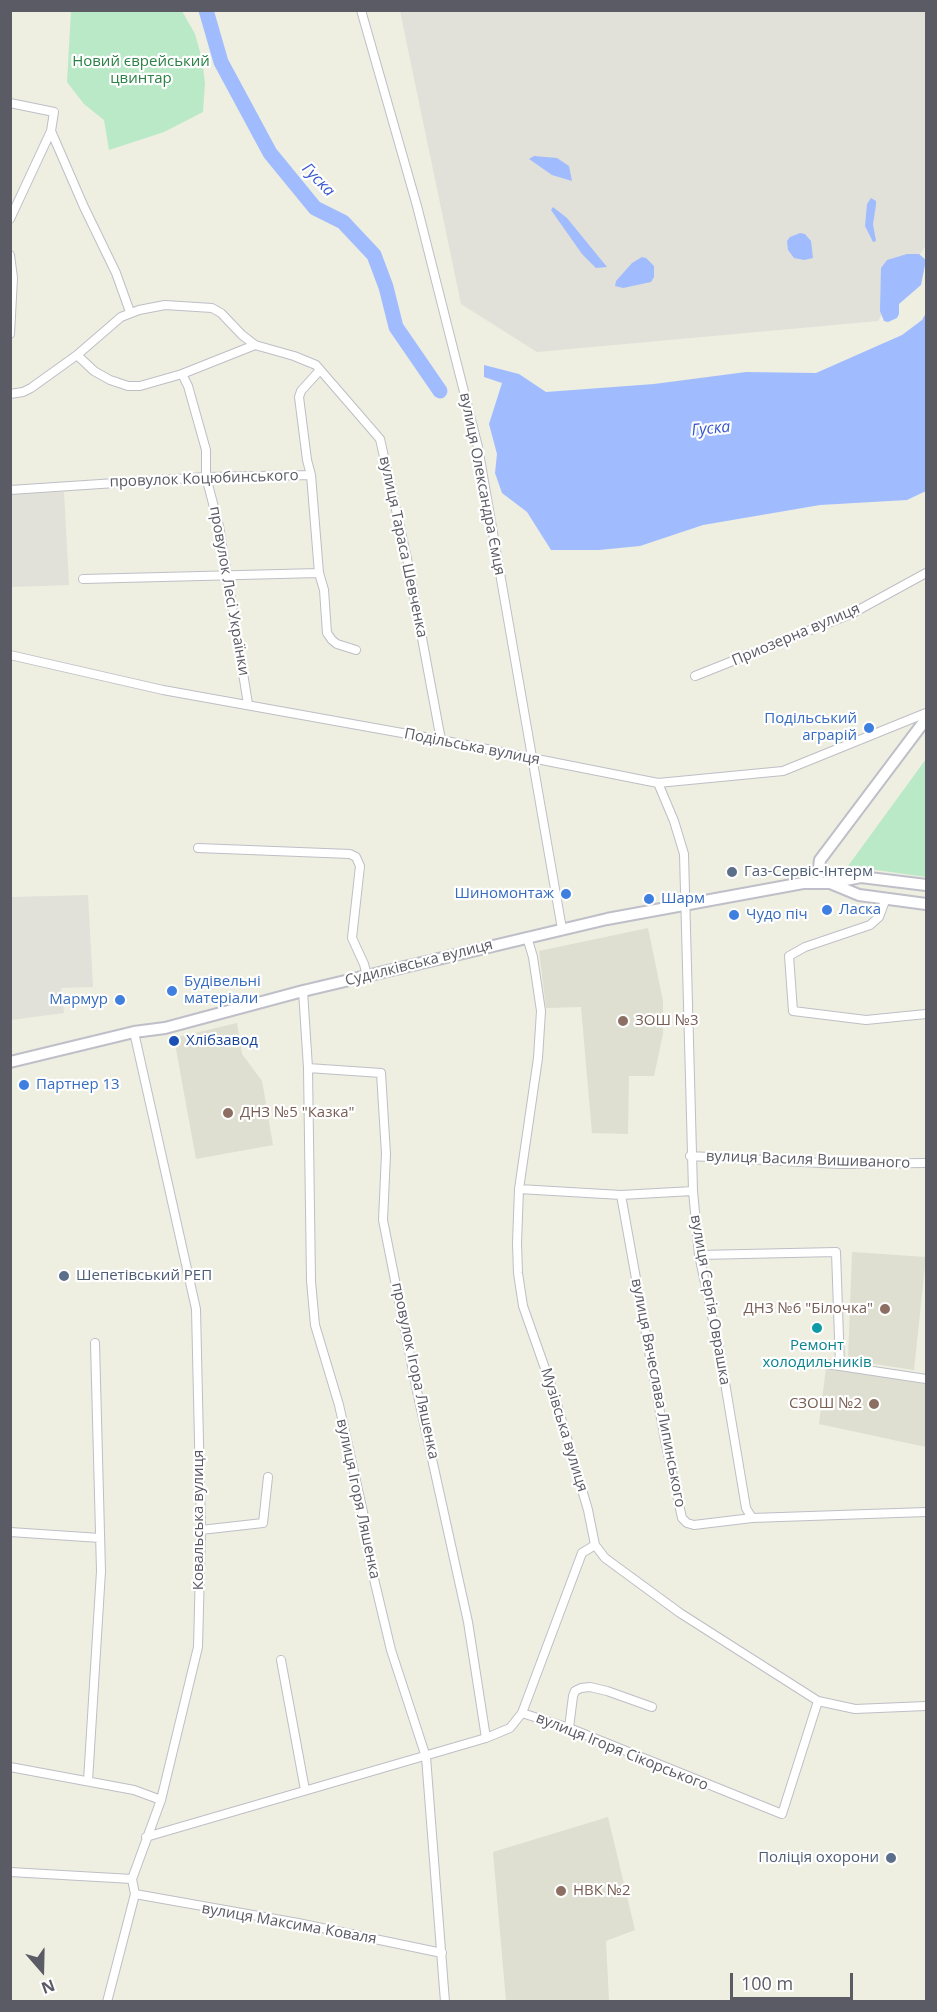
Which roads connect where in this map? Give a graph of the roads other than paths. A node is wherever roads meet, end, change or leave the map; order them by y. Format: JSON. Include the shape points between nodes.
{"nodes":[{"id":1,"x":361,"y":10,"type":"edge"},
{"id":2,"x":10,"y":103,"type":"edge"},
{"id":3,"x":51,"y":131,"type":"junction"},
{"id":4,"x":10,"y":219,"type":"edge"},
{"id":5,"x":10,"y":255,"type":"edge"},
{"id":6,"x":12,"y":278,"type":"edge"},
{"id":7,"x":130,"y":312,"type":"junction"},
{"id":8,"x":10,"y":334,"type":"edge"},
{"id":9,"x":255,"y":345,"type":"junction"},
{"id":10,"x":77,"y":355,"type":"junction"},
{"id":11,"x":320,"y":370,"type":"junction"},
{"id":12,"x":182,"y":374,"type":"junction"},
{"id":13,"x":10,"y":394,"type":"edge"},
{"id":14,"x":311,"y":475,"type":"junction"},
{"id":15,"x":206,"y":477,"type":"junction"},
{"id":16,"x":10,"y":490,"type":"edge"},
{"id":17,"x":319,"y":573,"type":"junction"},
{"id":18,"x":927,"y":573,"type":"edge"},
{"id":19,"x":228,"y":575,"type":"junction"},
{"id":20,"x":83,"y":579,"type":"dead end"},
{"id":21,"x":356,"y":650,"type":"dead end"},
{"id":22,"x":10,"y":655,"type":"edge"},
{"id":23,"x":695,"y":676,"type":"dead end"},
{"id":24,"x":248,"y":704,"type":"junction"},
{"id":25,"x":927,"y":713,"type":"edge"},
{"id":26,"x":927,"y":719,"type":"edge"},
{"id":27,"x":441,"y":740,"type":"junction"},
{"id":28,"x":532,"y":759,"type":"junction"},
{"id":29,"x":658,"y":783,"type":"junction"},
{"id":30,"x":198,"y":848,"type":"dead end"},
{"id":31,"x":817,"y":883,"type":"junction"},
{"id":32,"x":830,"y":883,"type":"junction"},
{"id":33,"x":927,"y":885,"type":"edge"},
{"id":34,"x":886,"y":898,"type":"junction"},
{"id":35,"x":927,"y":904,"type":"edge"},
{"id":36,"x":687,"y":905,"type":"junction"},
{"id":37,"x":562,"y":929,"type":"junction"},
{"id":38,"x":527,"y":938,"type":"junction"},
{"id":39,"x":367,"y":976,"type":"junction"},
{"id":40,"x":303,"y":991,"type":"junction"},
{"id":41,"x":927,"y":1014,"type":"edge"},
{"id":42,"x":134,"y":1032,"type":"junction"},
{"id":43,"x":10,"y":1062,"type":"edge"},
{"id":44,"x":308,"y":1068,"type":"junction"},
{"id":45,"x":690,"y":1156,"type":"junction"},
{"id":46,"x":927,"y":1163,"type":"edge"},
{"id":47,"x":519,"y":1189,"type":"junction"},
{"id":48,"x":693,"y":1191,"type":"junction"},
{"id":49,"x":621,"y":1195,"type":"junction"},
{"id":50,"x":699,"y":1255,"type":"junction"},
{"id":51,"x":95,"y":1343,"type":"dead end"},
{"id":52,"x":812,"y":1362,"type":"dead end"},
{"id":53,"x":840,"y":1366,"type":"junction"},
{"id":54,"x":927,"y":1379,"type":"edge"},
{"id":55,"x":268,"y":1477,"type":"dead end"},
{"id":56,"x":927,"y":1512,"type":"edge"},
{"id":57,"x":752,"y":1518,"type":"junction"},
{"id":58,"x":201,"y":1530,"type":"junction"},
{"id":59,"x":10,"y":1532,"type":"edge"},
{"id":60,"x":100,"y":1538,"type":"junction"},
{"id":61,"x":595,"y":1545,"type":"junction"},
{"id":62,"x":281,"y":1660,"type":"dead end"},
{"id":63,"x":818,"y":1701,"type":"junction"},
{"id":64,"x":927,"y":1706,"type":"edge"},
{"id":65,"x":652,"y":1707,"type":"dead end"},
{"id":66,"x":522,"y":1713,"type":"junction"},
{"id":67,"x":569,"y":1728,"type":"junction"},
{"id":68,"x":486,"y":1738,"type":"junction"},
{"id":69,"x":426,"y":1757,"type":"junction"},
{"id":70,"x":10,"y":1767,"type":"edge"},
{"id":71,"x":88,"y":1781,"type":"junction"},
{"id":72,"x":305,"y":1790,"type":"junction"},
{"id":73,"x":161,"y":1800,"type":"junction"},
{"id":74,"x":146,"y":1837,"type":"junction"},
{"id":75,"x":10,"y":1872,"type":"edge"},
{"id":76,"x":132,"y":1879,"type":"junction"},
{"id":77,"x":135,"y":1894,"type":"junction"},
{"id":78,"x":442,"y":1953,"type":"junction"},
{"id":79,"x":107,"y":2001,"type":"edge"},
{"id":80,"x":445,"y":2001,"type":"edge"}],
"edges":[{"from":1,"to":28,"type":"street","name":"вулиця Олександра Ємця","via":[[417,206],[478,447]]},
{"from":2,"to":3,"type":"street","via":[[54,112]]},
{"from":3,"to":4,"type":"street"},
{"from":3,"to":7,"type":"street","via":[[112,263]]},
{"from":5,"to":6,"type":"street"},
{"from":6,"to":8,"type":"street"},
{"from":7,"to":9,"type":"street","name":"вулиця Тараса Шевченка","via":[[165,305],[212,308]]},
{"from":7,"to":10,"type":"street"},
{"from":9,"to":11,"type":"street","name":"вулиця Тараса Шевченка","via":[[316,365]]},
{"from":9,"to":12,"type":"street"},
{"from":10,"to":12,"type":"street","via":[[94,371],[128,386],[149,385]]},
{"from":10,"to":13,"type":"street","via":[[31,388]]},
{"from":11,"to":14,"type":"street","via":[[299,397]]},
{"from":11,"to":27,"type":"street","name":"вулиця Тараса Шевченка","via":[[380,439]]},
{"from":12,"to":15,"type":"street","name":"провулок Лесі Українки","via":[[206,450]]},
{"from":14,"to":15,"type":"street","name":"провулок Коцюбинського"},
{"from":14,"to":17,"type":"street","name":"провулок Коцюбинського"},
{"from":15,"to":16,"type":"street","name":"провулок Коцюбинського"},
{"from":15,"to":19,"type":"street","name":"провулок Лесі Українки"},
{"from":17,"to":19,"type":"street"},
{"from":17,"to":21,"type":"street","name":"провулок Коцюбинського","via":[[329,637]]},
{"from":18,"to":23,"type":"street","name":"Приозерна вулиця","via":[[853,613]]},
{"from":19,"to":20,"type":"street"},
{"from":19,"to":24,"type":"street","name":"провулок Лесі Українки"},
{"from":22,"to":24,"type":"street","name":"Подільська вулиця","via":[[164,690]]},
{"from":24,"to":27,"type":"street","name":"Подільська вулиця"},
{"from":25,"to":29,"type":"street","name":"Подільська вулиця","via":[[783,771]]},
{"from":26,"to":31,"type":"main road","via":[[820,860]]},
{"from":27,"to":28,"type":"street","name":"Подільська вулиця"},
{"from":28,"to":29,"type":"street","name":"Подільська вулиця"},
{"from":28,"to":37,"type":"street","name":"вулиця Олександра Ємця"},
{"from":29,"to":36,"type":"street","name":"вулиця Сергія Оврашка","via":[[684,854]]},
{"from":30,"to":39,"type":"street","via":[[356,857],[360,866],[352,938]]},
{"from":31,"to":32,"type":"main road","name":"Судилківська вулиця"},
{"from":31,"to":36,"type":"main road","name":"Судилківська вулиця"},
{"from":32,"to":33,"type":"main road","name":"Судилківська вулиця","via":[[861,877]]},
{"from":32,"to":34,"type":"main road","name":"Судилківська вулиця","via":[[859,895]]},
{"from":34,"to":35,"type":"main road","name":"Судилківська вулиця"},
{"from":34,"to":41,"type":"street","via":[[879,916],[870,925],[805,946],[789,956],[793,1011],[866,1020]]},
{"from":36,"to":37,"type":"main road","name":"Судилківська вулиця"},
{"from":36,"to":45,"type":"street","name":"вулиця Сергія Оврашка"},
{"from":37,"to":38,"type":"main road","name":"Судилківська вулиця"},
{"from":38,"to":39,"type":"main road","name":"Судилківська вулиця"},
{"from":38,"to":47,"type":"street","name":"Музівська вулиця","via":[[541,1011]]},
{"from":39,"to":40,"type":"main road","name":"Судилківська вулиця"},
{"from":40,"to":42,"type":"main road","name":"Судилківська вулиця","via":[[165,1028]]},
{"from":40,"to":44,"type":"street","name":"вулиця Ігоря Ляшенка"},
{"from":42,"to":43,"type":"main road","name":"Судилківська вулиця"},
{"from":42,"to":58,"type":"street","name":"Ковальська вулиця","via":[[196,1309]]},
{"from":44,"to":68,"type":"street","name":"провулок Ігора Ляшенка","via":[[381,1073],[386,1154],[383,1220],[468,1622]]},
{"from":44,"to":69,"type":"street","name":"вулиця Ігоря Ляшенка","via":[[315,1325],[339,1405],[391,1650]]},
{"from":45,"to":46,"type":"street","name":"вулиця Василя Вишиваного","via":[[840,1164]]},
{"from":45,"to":48,"type":"street","name":"вулиця Сергія Оврашка"},
{"from":47,"to":49,"type":"street"},
{"from":47,"to":61,"type":"street","name":"Музівська вулиця","via":[[517,1256],[523,1306],[554,1394]]},
{"from":48,"to":49,"type":"street"},
{"from":48,"to":50,"type":"street","name":"вулиця Сергія Оврашка"},
{"from":49,"to":57,"type":"street","name":"вулиця Вячеслава Липинського","via":[[682,1518],[694,1525]]},
{"from":50,"to":53,"type":"street","via":[[836,1252]]},
{"from":50,"to":57,"type":"street","name":"вулиця Сергія Оврашка","via":[[746,1508]]},
{"from":51,"to":60,"type":"street"},
{"from":52,"to":53,"type":"street"},
{"from":53,"to":54,"type":"street"},
{"from":55,"to":58,"type":"street","via":[[263,1523]]},
{"from":56,"to":57,"type":"street"},
{"from":58,"to":73,"type":"street","name":"Ковальська вулиця","via":[[198,1647]]},
{"from":59,"to":60,"type":"street"},
{"from":60,"to":71,"type":"street"},
{"from":61,"to":63,"type":"street","via":[[605,1558],[680,1613]]},
{"from":61,"to":66,"type":"street","via":[[582,1553]]},
{"from":62,"to":72,"type":"street"},
{"from":63,"to":64,"type":"street","via":[[855,1709]]},
{"from":63,"to":67,"type":"street","name":"вулиця Ігоря Сікорського","via":[[782,1814]]},
{"from":65,"to":67,"type":"street","via":[[606,1690],[581,1688],[573,1696]]},
{"from":66,"to":67,"type":"street","name":"вулиця Ігоря Сікорського"},
{"from":66,"to":68,"type":"street","name":"вулиця Ігоря Сікорського","via":[[510,1728]]},
{"from":68,"to":69,"type":"street","name":"вулиця Ігоря Сікорського"},
{"from":69,"to":72,"type":"street","name":"вулиця Ігоря Сікорського"},
{"from":69,"to":78,"type":"street","name":"вулиця Ігоря Ляшенка"},
{"from":70,"to":71,"type":"street"},
{"from":71,"to":73,"type":"street"},
{"from":72,"to":74,"type":"street","name":"вулиця Ігоря Сікорського"},
{"from":73,"to":74,"type":"street","name":"Ковальська вулиця"},
{"from":74,"to":76,"type":"street","name":"Ковальська вулиця"},
{"from":75,"to":76,"type":"street"},
{"from":76,"to":77,"type":"street","name":"Ковальська вулиця"},
{"from":77,"to":78,"type":"street","name":"вулиця Максима Коваля"},
{"from":77,"to":79,"type":"street","name":"Ковальська вулиця"},
{"from":78,"to":80,"type":"street","name":"вулиця Ігоря Ляшенка"}]}
